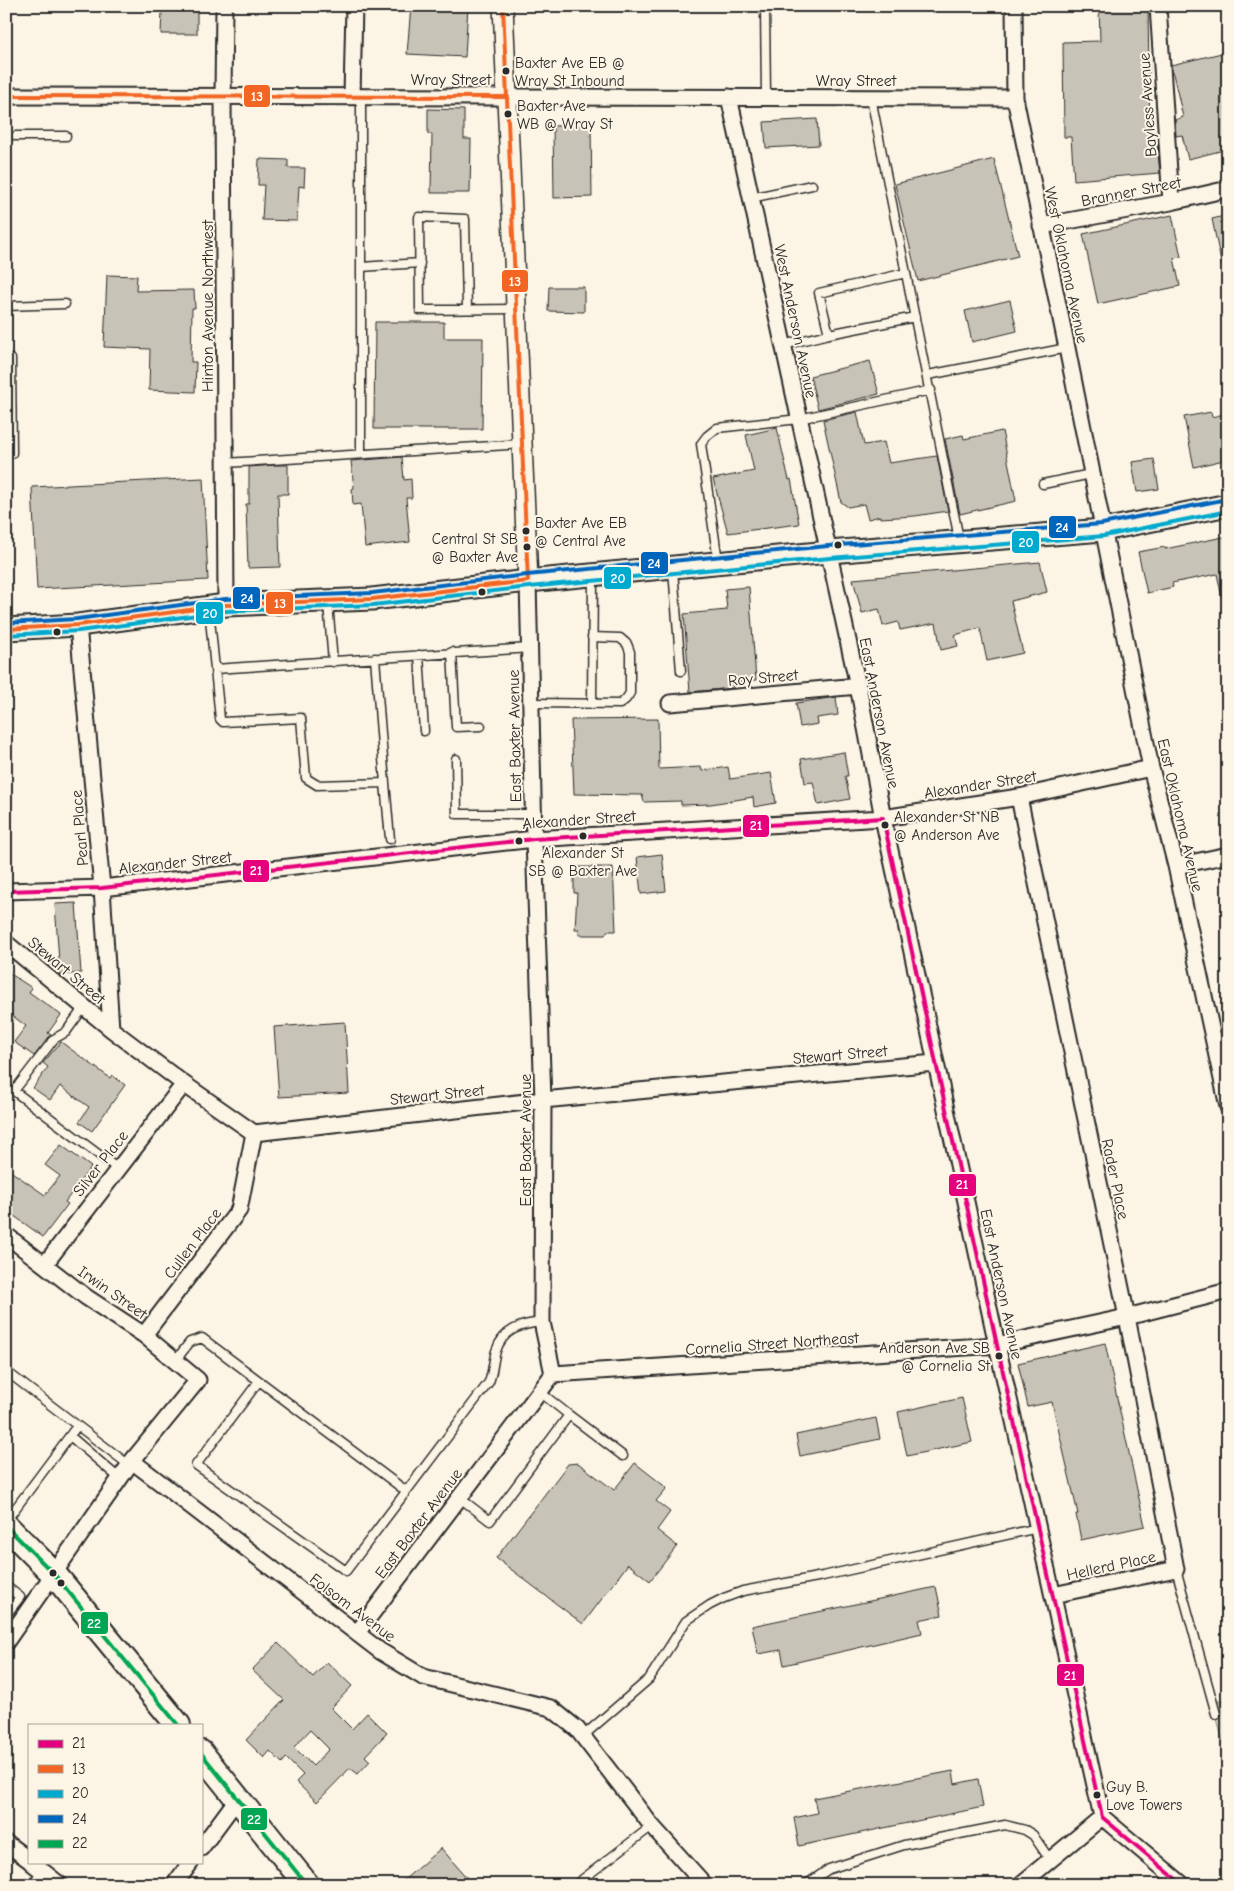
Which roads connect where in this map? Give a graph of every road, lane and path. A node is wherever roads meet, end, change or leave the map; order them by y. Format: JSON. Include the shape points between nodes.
{"nodes":[{"id":1,"x":224,"y":6,"type":"edge"},
{"id":2,"x":354,"y":6,"type":"edge"},
{"id":3,"x":503,"y":6,"type":"edge"},
{"id":4,"x":764,"y":6,"type":"edge"},
{"id":5,"x":1014,"y":6,"type":"edge"},
{"id":6,"x":1158,"y":6,"type":"edge"},
{"id":7,"x":6,"y":96,"type":"edge"},
{"id":8,"x":222,"y":96,"type":"junction"},
{"id":9,"x":357,"y":96,"type":"junction"},
{"id":10,"x":508,"y":97,"type":"junction"},
{"id":11,"x":729,"y":97,"type":"junction"},
{"id":12,"x":766,"y":98,"type":"junction"},
{"id":13,"x":871,"y":98,"type":"junction"},
{"id":14,"x":1015,"y":98,"type":"junction"},
{"id":15,"x":16,"y":136,"type":"dead end"},
{"id":16,"x":66,"y":136,"type":"dead end"},
{"id":17,"x":812,"y":185,"type":"dead end"},
{"id":18,"x":1228,"y":190,"type":"edge"},
{"id":19,"x":751,"y":198,"type":"junction"},
{"id":20,"x":1171,"y":202,"type":"junction"},
{"id":21,"x":1041,"y":226,"type":"junction"},
{"id":22,"x":420,"y":263,"type":"junction"},
{"id":23,"x":361,"y":267,"type":"junction"},
{"id":24,"x":906,"y":273,"type":"junction"},
{"id":25,"x":65,"y":304,"type":"dead end"},
{"id":26,"x":6,"y":306,"type":"edge"},
{"id":27,"x":467,"y":309,"type":"junction"},
{"id":28,"x":517,"y":309,"type":"junction"},
{"id":29,"x":915,"y":317,"type":"junction"},
{"id":30,"x":829,"y":334,"type":"junction"},
{"id":31,"x":783,"y":345,"type":"junction"},
{"id":32,"x":1067,"y":348,"type":"junction"},
{"id":33,"x":11,"y":359,"type":"dead end"},
{"id":34,"x":928,"y":375,"type":"junction"},
{"id":35,"x":8,"y":383,"type":"edge"},
{"id":36,"x":931,"y":390,"type":"junction"},
{"id":37,"x":799,"y":419,"type":"junction"},
{"id":38,"x":523,"y":444,"type":"junction"},
{"id":39,"x":6,"y":453,"type":"edge"},
{"id":40,"x":361,"y":454,"type":"junction"},
{"id":41,"x":225,"y":463,"type":"junction"},
{"id":42,"x":1091,"y":474,"type":"junction"},
{"id":43,"x":1043,"y":484,"type":"dead end"},
{"id":44,"x":1228,"y":505,"type":"edge"},
{"id":45,"x":1103,"y":530,"type":"junction"},
{"id":46,"x":960,"y":542,"type":"junction"},
{"id":47,"x":829,"y":552,"type":"junction"},
{"id":48,"x":719,"y":563,"type":"junction"},
{"id":49,"x":672,"y":568,"type":"junction"},
{"id":50,"x":593,"y":575,"type":"junction"},
{"id":51,"x":528,"y":581,"type":"junction"},
{"id":52,"x":328,"y":601,"type":"junction"},
{"id":53,"x":217,"y":606,"type":"junction"},
{"id":54,"x":78,"y":624,"type":"junction"},
{"id":55,"x":6,"y":629,"type":"edge"},
{"id":56,"x":592,"y":637,"type":"junction"},
{"id":57,"x":530,"y":648,"type":"junction"},
{"id":58,"x":452,"y":652,"type":"junction"},
{"id":59,"x":419,"y":655,"type":"junction"},
{"id":60,"x":375,"y":658,"type":"junction"},
{"id":61,"x":333,"y":662,"type":"junction"},
{"id":62,"x":215,"y":669,"type":"junction"},
{"id":63,"x":681,"y":671,"type":"dead end"},
{"id":64,"x":858,"y":686,"type":"junction"},
{"id":65,"x":531,"y":703,"type":"junction"},
{"id":66,"x":670,"y":703,"type":"dead end"},
{"id":67,"x":592,"y":704,"type":"junction"},
{"id":68,"x":481,"y":726,"type":"dead end"},
{"id":69,"x":424,"y":731,"type":"dead end"},
{"id":70,"x":456,"y":759,"type":"dead end"},
{"id":71,"x":1151,"y":768,"type":"junction"},
{"id":72,"x":386,"y":783,"type":"junction"},
{"id":73,"x":1019,"y":797,"type":"junction"},
{"id":74,"x":533,"y":814,"type":"junction"},
{"id":75,"x":883,"y":818,"type":"junction"},
{"id":76,"x":390,"y":839,"type":"dead end"},
{"id":77,"x":534,"y":839,"type":"junction"},
{"id":78,"x":1228,"y":855,"type":"edge"},
{"id":79,"x":1176,"y":866,"type":"junction"},
{"id":80,"x":102,"y":888,"type":"junction"},
{"id":81,"x":6,"y":891,"type":"edge"},
{"id":82,"x":6,"y":943,"type":"edge"},
{"id":83,"x":84,"y":1007,"type":"junction"},
{"id":84,"x":111,"y":1029,"type":"junction"},
{"id":85,"x":936,"y":1062,"type":"junction"},
{"id":86,"x":184,"y":1084,"type":"junction"},
{"id":87,"x":6,"y":1085,"type":"edge"},
{"id":88,"x":14,"y":1091,"type":"junction"},
{"id":89,"x":543,"y":1100,"type":"junction"},
{"id":90,"x":1228,"y":1108,"type":"edge"},
{"id":91,"x":254,"y":1133,"type":"junction"},
{"id":92,"x":118,"y":1170,"type":"junction"},
{"id":93,"x":7,"y":1238,"type":"edge"},
{"id":94,"x":44,"y":1264,"type":"junction"},
{"id":95,"x":1228,"y":1291,"type":"edge"},
{"id":96,"x":1127,"y":1317,"type":"junction"},
{"id":97,"x":542,"y":1322,"type":"junction"},
{"id":98,"x":144,"y":1335,"type":"junction"},
{"id":99,"x":997,"y":1346,"type":"junction"},
{"id":100,"x":175,"y":1361,"type":"junction"},
{"id":101,"x":6,"y":1371,"type":"edge"},
{"id":102,"x":553,"y":1374,"type":"junction"},
{"id":103,"x":259,"y":1381,"type":"junction"},
{"id":104,"x":540,"y":1392,"type":"junction"},
{"id":105,"x":569,"y":1416,"type":"junction"},
{"id":106,"x":78,"y":1426,"type":"junction"},
{"id":107,"x":70,"y":1436,"type":"junction"},
{"id":108,"x":623,"y":1456,"type":"dead end"},
{"id":109,"x":130,"y":1463,"type":"junction"},
{"id":110,"x":120,"y":1479,"type":"junction"},
{"id":111,"x":406,"y":1490,"type":"junction"},
{"id":112,"x":460,"y":1498,"type":"junction"},
{"id":113,"x":6,"y":1520,"type":"edge"},
{"id":114,"x":6,"y":1526,"type":"edge"},
{"id":115,"x":1038,"y":1528,"type":"junction"},
{"id":116,"x":1176,"y":1569,"type":"junction"},
{"id":117,"x":54,"y":1574,"type":"junction"},
{"id":118,"x":6,"y":1586,"type":"edge"},
{"id":119,"x":1053,"y":1595,"type":"junction"},
{"id":120,"x":6,"y":1615,"type":"edge"},
{"id":121,"x":358,"y":1632,"type":"junction"},
{"id":122,"x":6,"y":1642,"type":"edge"},
{"id":123,"x":1216,"y":1714,"type":"dead end"},
{"id":124,"x":177,"y":1724,"type":"edge"},
{"id":125,"x":580,"y":1733,"type":"junction"},
{"id":126,"x":202,"y":1754,"type":"edge"},
{"id":127,"x":238,"y":1798,"type":"junction"},
{"id":128,"x":1102,"y":1817,"type":"junction"},
{"id":129,"x":652,"y":1826,"type":"junction"},
{"id":130,"x":6,"y":1843,"type":"edge"},
{"id":131,"x":202,"y":1847,"type":"edge"},
{"id":132,"x":28,"y":1860,"type":"edge"},
{"id":133,"x":1050,"y":1860,"type":"junction"},
{"id":134,"x":34,"y":1864,"type":"edge"},
{"id":135,"x":190,"y":1864,"type":"edge"},
{"id":136,"x":32,"y":1885,"type":"edge"},
{"id":137,"x":60,"y":1885,"type":"edge"},
{"id":138,"x":174,"y":1885,"type":"edge"},
{"id":139,"x":307,"y":1885,"type":"edge"},
{"id":140,"x":575,"y":1885,"type":"edge"},
{"id":141,"x":705,"y":1885,"type":"edge"},
{"id":142,"x":805,"y":1885,"type":"edge"},
{"id":143,"x":1020,"y":1885,"type":"edge"},
{"id":144,"x":1182,"y":1885,"type":"edge"}],
"edges":[{"from":1,"to":8,"type":"street","name":"Hinton Avenue Northwest"},
{"from":2,"to":9,"type":"street"},
{"from":3,"to":10,"type":"street"},
{"from":4,"to":12,"type":"lane"},
{"from":5,"to":14,"type":"street","name":"West Oklahoma Avenue"},
{"from":6,"to":20,"type":"street","name":"Bayless Avenue"},
{"from":7,"to":8,"type":"street","name":"Wray Street"},
{"from":8,"to":9,"type":"street","name":"Wray Street"},
{"from":8,"to":41,"type":"street","name":"Hinton Avenue Northwest"},
{"from":9,"to":10,"type":"street","name":"Wray Street"},
{"from":9,"to":23,"type":"lane"},
{"from":10,"to":11,"type":"street","name":"Wray Street"},
{"from":10,"to":28,"type":"street"},
{"from":11,"to":12,"type":"street","name":"Wray Street"},
{"from":11,"to":19,"type":"street","name":"West Anderson Avenue"},
{"from":12,"to":13,"type":"street","name":"Wray Street"},
{"from":13,"to":14,"type":"street","name":"Wray Street"},
{"from":13,"to":24,"type":"lane"},
{"from":14,"to":21,"type":"street","name":"West Oklahoma Avenue"},
{"from":15,"to":16,"type":"lane"},
{"from":17,"to":19,"type":"lane"},
{"from":18,"to":20,"type":"street","name":"Branner Street"},
{"from":19,"to":31,"type":"street","name":"West Anderson Avenue"},
{"from":20,"to":21,"type":"street","name":"Branner Street"},
{"from":21,"to":32,"type":"street","name":"West Oklahoma Avenue"},
{"from":22,"to":23,"type":"lane"},
{"from":22,"to":27,"type":"lane","via":[[420,310]]},
{"from":22,"to":27,"type":"lane","via":[[419,217],[465,220]]},
{"from":23,"to":40,"type":"lane"},
{"from":24,"to":29,"type":"lane"},
{"from":24,"to":30,"type":"lane","via":[[819,292]]},
{"from":25,"to":26,"type":"lane"},
{"from":27,"to":28,"type":"lane"},
{"from":28,"to":38,"type":"street"},
{"from":29,"to":30,"type":"lane"},
{"from":29,"to":34,"type":"lane"},
{"from":30,"to":31,"type":"lane"},
{"from":31,"to":37,"type":"street","name":"West Anderson Avenue"},
{"from":32,"to":34,"type":"lane"},
{"from":32,"to":42,"type":"street","name":"West Oklahoma Avenue"},
{"from":33,"to":35,"type":"lane"},
{"from":34,"to":36,"type":"lane"},
{"from":35,"to":39,"type":"lane","via":[[12,453]]},
{"from":36,"to":37,"type":"lane"},
{"from":36,"to":46,"type":"lane"},
{"from":37,"to":47,"type":"street","name":"West Anderson Avenue"},
{"from":37,"to":48,"type":"lane","via":[[717,428],[701,444]]},
{"from":38,"to":40,"type":"lane"},
{"from":38,"to":51,"type":"street"},
{"from":40,"to":41,"type":"lane"},
{"from":41,"to":53,"type":"street","name":"Hinton Avenue Northwest"},
{"from":42,"to":43,"type":"lane"},
{"from":42,"to":45,"type":"street","name":"West Oklahoma Avenue"},
{"from":44,"to":45,"type":"main road"},
{"from":45,"to":46,"type":"main road"},
{"from":45,"to":71,"type":"street","name":"East Oklahoma Avenue"},
{"from":46,"to":47,"type":"main road"},
{"from":47,"to":48,"type":"main road"},
{"from":47,"to":64,"type":"street","name":"East Anderson Avenue"},
{"from":48,"to":49,"type":"main road"},
{"from":49,"to":50,"type":"main road"},
{"from":49,"to":63,"type":"lane"},
{"from":50,"to":51,"type":"main road"},
{"from":50,"to":56,"type":"lane"},
{"from":51,"to":52,"type":"main road"},
{"from":51,"to":57,"type":"street","name":"East Baxter Avenue"},
{"from":52,"to":53,"type":"main road"},
{"from":52,"to":61,"type":"lane"},
{"from":53,"to":54,"type":"main road"},
{"from":53,"to":62,"type":"lane"},
{"from":54,"to":55,"type":"main road"},
{"from":54,"to":80,"type":"street","name":"Pearl Place"},
{"from":56,"to":67,"type":"lane"},
{"from":56,"to":67,"type":"lane","via":[[620,638],[627,644],[630,652],[630,693],[620,704]]},
{"from":57,"to":58,"type":"lane"},
{"from":57,"to":65,"type":"street","name":"East Baxter Avenue"},
{"from":58,"to":59,"type":"lane"},
{"from":58,"to":68,"type":"lane","via":[[456,727]]},
{"from":59,"to":60,"type":"lane"},
{"from":59,"to":69,"type":"lane"},
{"from":60,"to":61,"type":"lane"},
{"from":60,"to":72,"type":"lane"},
{"from":61,"to":62,"type":"lane"},
{"from":62,"to":72,"type":"lane","via":[[220,719],[223,722],[302,718],[306,778],[318,785]]},
{"from":64,"to":66,"type":"street","name":"Roy Street"},
{"from":64,"to":75,"type":"street","name":"East Anderson Avenue"},
{"from":65,"to":67,"type":"lane"},
{"from":65,"to":74,"type":"street","name":"East Baxter Avenue"},
{"from":70,"to":74,"type":"lane","via":[[457,814]]},
{"from":71,"to":73,"type":"street","name":"Alexander Street"},
{"from":71,"to":79,"type":"street","name":"East Oklahoma Avenue"},
{"from":72,"to":76,"type":"lane"},
{"from":73,"to":75,"type":"street","name":"Alexander Street"},
{"from":73,"to":96,"type":"street","name":"Rader Place"},
{"from":74,"to":77,"type":"street","name":"East Baxter Avenue"},
{"from":75,"to":77,"type":"street","name":"Alexander Street"},
{"from":75,"to":85,"type":"street","name":"East Anderson Avenue"},
{"from":77,"to":80,"type":"street","name":"Alexander Street"},
{"from":77,"to":89,"type":"street","name":"East Baxter Avenue"},
{"from":78,"to":79,"type":"street"},
{"from":79,"to":90,"type":"street","name":"East Oklahoma Avenue"},
{"from":80,"to":81,"type":"street","name":"Alexander Street"},
{"from":80,"to":84,"type":"street","name":"Pearl Place"},
{"from":82,"to":83,"type":"street","name":"Stewart Street"},
{"from":83,"to":84,"type":"street","name":"Stewart Street"},
{"from":83,"to":88,"type":"lane","via":[[66,1032],[54,1039]]},
{"from":84,"to":86,"type":"street","name":"Stewart Street"},
{"from":85,"to":89,"type":"street","name":"Stewart Street"},
{"from":85,"to":99,"type":"street","name":"East Anderson Avenue"},
{"from":86,"to":91,"type":"street","name":"Stewart Street"},
{"from":86,"to":92,"type":"street","name":"Silver Place"},
{"from":87,"to":88,"type":"lane"},
{"from":88,"to":92,"type":"lane"},
{"from":89,"to":91,"type":"street","name":"Stewart Street"},
{"from":89,"to":97,"type":"street","name":"East Baxter Avenue"},
{"from":91,"to":98,"type":"street","name":"Cullen Place","via":[[239,1210]]},
{"from":92,"to":94,"type":"street","name":"Silver Place"},
{"from":93,"to":94,"type":"street","name":"Irwin Street"},
{"from":94,"to":98,"type":"street","name":"Irwin Street","via":[[86,1297]]},
{"from":95,"to":96,"type":"street","name":"Cornelia Street Northeast"},
{"from":96,"to":99,"type":"street","name":"Cornelia Street Northeast"},
{"from":96,"to":116,"type":"street","name":"Rader Place"},
{"from":97,"to":102,"type":"street","name":"East Baxter Avenue"},
{"from":97,"to":111,"type":"lane","via":[[521,1325],[505,1335],[496,1350],[489,1382]]},
{"from":98,"to":100,"type":"street","name":"Irwin Street"},
{"from":99,"to":102,"type":"street","name":"Cornelia Street Northeast"},
{"from":99,"to":115,"type":"street","name":"East Anderson Avenue"},
{"from":100,"to":103,"type":"lane","via":[[190,1342],[202,1338]]},
{"from":100,"to":109,"type":"street","name":"Irwin Street","via":[[198,1380]]},
{"from":101,"to":106,"type":"lane"},
{"from":102,"to":104,"type":"street","name":"East Baxter Avenue"},
{"from":103,"to":111,"type":"lane"},
{"from":103,"to":111,"type":"lane","via":[[196,1464],[346,1571]]},
{"from":104,"to":105,"type":"lane"},
{"from":104,"to":112,"type":"street","name":"East Baxter Avenue"},
{"from":105,"to":108,"type":"lane"},
{"from":105,"to":112,"type":"lane","via":[[490,1521]]},
{"from":106,"to":107,"type":"lane"},
{"from":106,"to":109,"type":"lane"},
{"from":107,"to":110,"type":"lane"},
{"from":107,"to":113,"type":"lane"},
{"from":109,"to":110,"type":"street"},
{"from":109,"to":121,"type":"street","name":"Folsom Avenue"},
{"from":110,"to":117,"type":"street"},
{"from":112,"to":121,"type":"street","name":"East Baxter Avenue"},
{"from":114,"to":117,"type":"main road"},
{"from":115,"to":119,"type":"street","name":"East Anderson Avenue"},
{"from":115,"to":125,"type":"lane","via":[[743,1591],[724,1598],[686,1622],[649,1679]]},
{"from":116,"to":119,"type":"street","name":"Hellerd Place"},
{"from":116,"to":123,"type":"lane"},
{"from":117,"to":122,"type":"street"},
{"from":117,"to":124,"type":"main road"},
{"from":118,"to":120,"type":"lane","via":[[20,1597]]},
{"from":119,"to":128,"type":"street","name":"East Anderson Avenue"},
{"from":121,"to":125,"type":"street","name":"Folsom Avenue","via":[[380,1651],[423,1677],[551,1708]]},
{"from":125,"to":129,"type":"street","name":"Folsom Avenue"},
{"from":126,"to":127,"type":"main road"},
{"from":127,"to":131,"type":"street"},
{"from":127,"to":139,"type":"main road"},
{"from":128,"to":133,"type":"street"},
{"from":128,"to":144,"type":"street"},
{"from":129,"to":140,"type":"lane"},
{"from":129,"to":141,"type":"street","name":"Folsom Avenue"},
{"from":130,"to":132,"type":"street"},
{"from":133,"to":142,"type":"lane","via":[[1032,1835],[1004,1825],[904,1845],[829,1869]]},
{"from":133,"to":143,"type":"street"},
{"from":134,"to":136,"type":"lane"},
{"from":134,"to":137,"type":"street"},
{"from":135,"to":138,"type":"street"}]}
